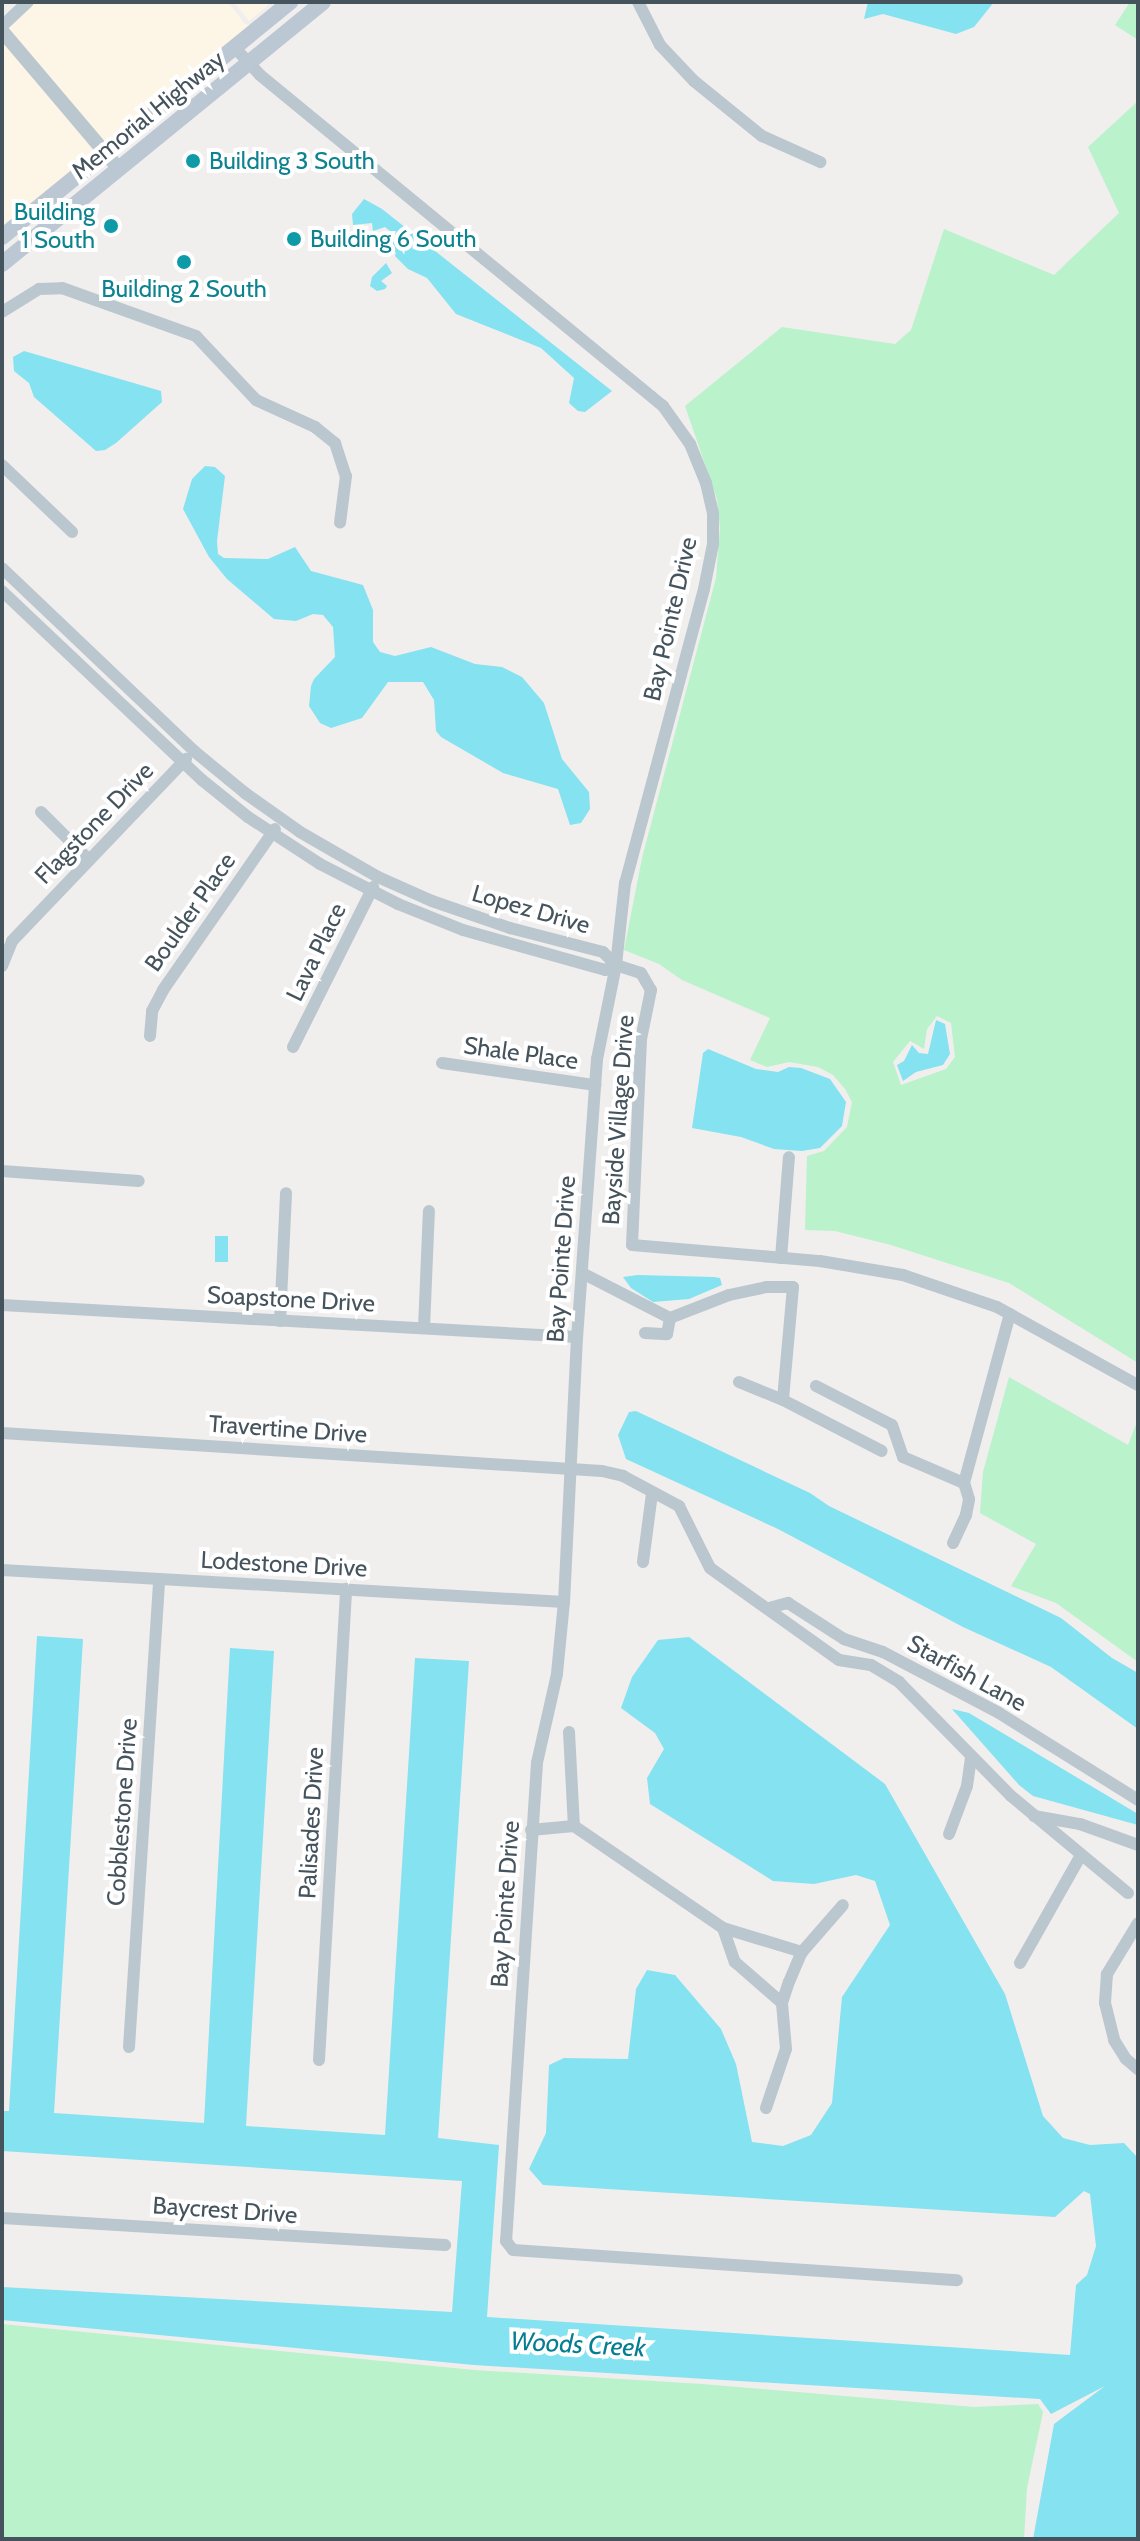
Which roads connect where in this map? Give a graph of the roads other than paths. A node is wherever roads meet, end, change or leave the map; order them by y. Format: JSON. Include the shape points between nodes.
{"nodes":[{"id":1,"x":28,"y":2,"type":"edge"},
{"id":2,"x":290,"y":2,"type":"edge"},
{"id":3,"x":323,"y":2,"type":"edge"},
{"id":4,"x":638,"y":2,"type":"edge"},
{"id":5,"x":2,"y":29,"type":"edge"},
{"id":6,"x":235,"y":48,"type":"junction"},
{"id":7,"x":248,"y":64,"type":"junction"},
{"id":8,"x":105,"y":155,"type":"junction"},
{"id":9,"x":820,"y":162,"type":"dead end"},
{"id":10,"x":119,"y":169,"type":"junction"},
{"id":11,"x":2,"y":237,"type":"edge"},
{"id":12,"x":2,"y":264,"type":"edge"},
{"id":13,"x":2,"y":312,"type":"edge"},
{"id":14,"x":2,"y":465,"type":"edge"},
{"id":15,"x":340,"y":523,"type":"dead end"},
{"id":16,"x":72,"y":532,"type":"dead end"},
{"id":17,"x":2,"y":568,"type":"edge"},
{"id":18,"x":2,"y":591,"type":"edge"},
{"id":19,"x":194,"y":751,"type":"junction"},
{"id":20,"x":183,"y":762,"type":"junction"},
{"id":21,"x":41,"y":812,"type":"dead end"},
{"id":22,"x":281,"y":819,"type":"junction"},
{"id":23,"x":271,"y":833,"type":"junction"},
{"id":24,"x":89,"y":860,"type":"junction"},
{"id":25,"x":378,"y":877,"type":"junction"},
{"id":26,"x":371,"y":891,"type":"junction"},
{"id":27,"x":2,"y":959,"type":"edge"},
{"id":28,"x":616,"y":965,"type":"junction"},
{"id":29,"x":2,"y":966,"type":"edge"},
{"id":30,"x":150,"y":1036,"type":"dead end"},
{"id":31,"x":293,"y":1047,"type":"dead end"},
{"id":32,"x":442,"y":1063,"type":"dead end"},
{"id":33,"x":595,"y":1085,"type":"junction"},
{"id":34,"x":789,"y":1157,"type":"dead end"},
{"id":35,"x":2,"y":1171,"type":"edge"},
{"id":36,"x":139,"y":1181,"type":"dead end"},
{"id":37,"x":286,"y":1193,"type":"dead end"},
{"id":38,"x":429,"y":1211,"type":"dead end"},
{"id":39,"x":781,"y":1258,"type":"junction"},
{"id":40,"x":582,"y":1273,"type":"junction"},
{"id":41,"x":2,"y":1305,"type":"edge"},
{"id":42,"x":1010,"y":1314,"type":"junction"},
{"id":43,"x":670,"y":1318,"type":"junction"},
{"id":44,"x":280,"y":1321,"type":"junction"},
{"id":45,"x":424,"y":1328,"type":"junction"},
{"id":46,"x":645,"y":1333,"type":"dead end"},
{"id":47,"x":577,"y":1337,"type":"junction"},
{"id":48,"x":739,"y":1382,"type":"dead end"},
{"id":49,"x":1138,"y":1385,"type":"edge"},
{"id":50,"x":816,"y":1386,"type":"dead end"},
{"id":51,"x":783,"y":1400,"type":"junction"},
{"id":52,"x":2,"y":1433,"type":"edge"},
{"id":53,"x":882,"y":1451,"type":"dead end"},
{"id":54,"x":571,"y":1469,"type":"junction"},
{"id":55,"x":964,"y":1483,"type":"junction"},
{"id":56,"x":652,"y":1494,"type":"junction"},
{"id":57,"x":953,"y":1543,"type":"dead end"},
{"id":58,"x":643,"y":1562,"type":"dead end"},
{"id":59,"x":2,"y":1570,"type":"edge"},
{"id":60,"x":159,"y":1580,"type":"junction"},
{"id":61,"x":346,"y":1589,"type":"junction"},
{"id":62,"x":564,"y":1602,"type":"junction"},
{"id":63,"x":769,"y":1608,"type":"junction"},
{"id":64,"x":569,"y":1732,"type":"dead end"},
{"id":65,"x":971,"y":1757,"type":"junction"},
{"id":66,"x":1138,"y":1800,"type":"edge"},
{"id":67,"x":1032,"y":1815,"type":"junction"},
{"id":68,"x":574,"y":1826,"type":"junction"},
{"id":69,"x":531,"y":1830,"type":"junction"},
{"id":70,"x":949,"y":1834,"type":"dead end"},
{"id":71,"x":1138,"y":1845,"type":"edge"},
{"id":72,"x":1081,"y":1855,"type":"junction"},
{"id":73,"x":1128,"y":1893,"type":"dead end"},
{"id":74,"x":843,"y":1905,"type":"dead end"},
{"id":75,"x":1138,"y":1923,"type":"edge"},
{"id":76,"x":723,"y":1928,"type":"junction"},
{"id":77,"x":802,"y":1952,"type":"junction"},
{"id":78,"x":1020,"y":1963,"type":"dead end"},
{"id":79,"x":782,"y":2003,"type":"junction"},
{"id":80,"x":129,"y":2047,"type":"dead end"},
{"id":81,"x":319,"y":2060,"type":"dead end"},
{"id":82,"x":1138,"y":2069,"type":"edge"},
{"id":83,"x":766,"y":2108,"type":"dead end"},
{"id":84,"x":2,"y":2218,"type":"edge"},
{"id":85,"x":445,"y":2245,"type":"dead end"},
{"id":86,"x":957,"y":2280,"type":"dead end"}],
"edges":[{"from":1,"to":5,"type":"street"},
{"from":2,"to":6,"type":"main road","name":"Memorial Highway"},
{"from":3,"to":7,"type":"main road","name":"Memorial Highway"},
{"from":4,"to":9,"type":"street","via":[[660,45],[694,81],[756,132]]},
{"from":5,"to":8,"type":"street"},
{"from":6,"to":7,"type":"street","name":"Bay Pointe Drive"},
{"from":6,"to":8,"type":"main road","name":"Memorial Highway"},
{"from":7,"to":10,"type":"main road","name":"Memorial Highway"},
{"from":7,"to":28,"type":"street","name":"Bay Pointe Drive","via":[[648,392],[677,422],[701,469],[713,514],[711,560],[625,883]]},
{"from":8,"to":10,"type":"street"},
{"from":8,"to":11,"type":"main road","name":"Memorial Highway"},
{"from":10,"to":12,"type":"main road","name":"Memorial Highway"},
{"from":13,"to":15,"type":"street","via":[[33,292],[57,288],[196,336],[256,400],[315,427],[335,443],[346,476]]},
{"from":14,"to":16,"type":"street"},
{"from":17,"to":19,"type":"street","name":"Lopez Drive"},
{"from":18,"to":20,"type":"street","name":"Lopez Drive"},
{"from":19,"to":20,"type":"street","name":"Flagstone Drive"},
{"from":19,"to":22,"type":"street","name":"Lopez Drive"},
{"from":20,"to":23,"type":"street","name":"Lopez Drive"},
{"from":20,"to":24,"type":"street","name":"Flagstone Drive"},
{"from":21,"to":24,"type":"street"},
{"from":22,"to":23,"type":"street","name":"Boulder Place"},
{"from":22,"to":25,"type":"street","name":"Lopez Drive"},
{"from":23,"to":26,"type":"street","name":"Lopez Drive"},
{"from":23,"to":30,"type":"street","name":"Boulder Place","via":[[156,1000]]},
{"from":24,"to":27,"type":"street","name":"Flagstone Drive","via":[[12,941]]},
{"from":25,"to":26,"type":"street","name":"Lava Place"},
{"from":25,"to":28,"type":"street","name":"Lopez Drive","via":[[474,917],[603,952]]},
{"from":26,"to":28,"type":"street","name":"Lopez Drive","via":[[491,939],[605,970]]},
{"from":26,"to":31,"type":"street","name":"Lava Place"},
{"from":27,"to":29,"type":"street","name":"Flagstone Drive"},
{"from":28,"to":33,"type":"street","name":"Bay Pointe Drive"},
{"from":28,"to":39,"type":"street","name":"Bayside Village Drive","via":[[641,973],[651,990],[641,1039],[632,1245]]},
{"from":32,"to":33,"type":"street","name":"Shale Place"},
{"from":33,"to":40,"type":"street","name":"Bay Pointe Drive"},
{"from":34,"to":39,"type":"street"},
{"from":35,"to":36,"type":"street"},
{"from":37,"to":44,"type":"street"},
{"from":38,"to":45,"type":"street"},
{"from":39,"to":42,"type":"street","name":"Bayside Village Drive","via":[[903,1275]]},
{"from":40,"to":43,"type":"street"},
{"from":40,"to":47,"type":"street","name":"Bay Pointe Drive"},
{"from":41,"to":44,"type":"street","name":"Soapstone Drive"},
{"from":42,"to":49,"type":"street","name":"Bayside Village Drive"},
{"from":42,"to":55,"type":"street"},
{"from":43,"to":46,"type":"street","via":[[667,1334]]},
{"from":43,"to":51,"type":"street","via":[[729,1295],[793,1287]]},
{"from":44,"to":45,"type":"street","name":"Soapstone Drive"},
{"from":45,"to":47,"type":"street","name":"Soapstone Drive"},
{"from":47,"to":54,"type":"street","name":"Bay Pointe Drive"},
{"from":48,"to":51,"type":"street"},
{"from":50,"to":55,"type":"street","via":[[892,1425],[903,1457]]},
{"from":51,"to":53,"type":"street"},
{"from":52,"to":54,"type":"street","name":"Travertine Drive"},
{"from":54,"to":56,"type":"street","name":"Travertine Drive","via":[[623,1476]]},
{"from":54,"to":62,"type":"street","name":"Bay Pointe Drive"},
{"from":55,"to":57,"type":"street","via":[[969,1499]]},
{"from":56,"to":58,"type":"street"},
{"from":56,"to":63,"type":"street","name":"Travertine Drive","via":[[679,1506],[710,1568]]},
{"from":59,"to":60,"type":"street","name":"Lodestone Drive"},
{"from":60,"to":61,"type":"street","name":"Lodestone Drive"},
{"from":60,"to":80,"type":"street","name":"Cobblestone Drive"},
{"from":61,"to":62,"type":"street","name":"Lodestone Drive"},
{"from":61,"to":81,"type":"street","name":"Palisades Drive"},
{"from":62,"to":69,"type":"street","name":"Bay Pointe Drive"},
{"from":63,"to":65,"type":"street","name":"Travertine Drive","via":[[839,1660],[871,1665],[899,1682]]},
{"from":63,"to":66,"type":"street","name":"Starfish Lane","via":[[788,1603],[844,1639],[883,1652],[999,1713]]},
{"from":64,"to":68,"type":"street"},
{"from":65,"to":67,"type":"street","name":"Travertine Drive"},
{"from":65,"to":70,"type":"street","via":[[967,1786]]},
{"from":67,"to":71,"type":"street","via":[[1080,1824]]},
{"from":67,"to":72,"type":"street","name":"Travertine Drive"},
{"from":68,"to":69,"type":"street"},
{"from":68,"to":76,"type":"street"},
{"from":69,"to":86,"type":"street","name":"Bay Pointe Drive","via":[[506,2241],[513,2250]]},
{"from":72,"to":73,"type":"street","name":"Travertine Drive"},
{"from":72,"to":78,"type":"street"},
{"from":74,"to":77,"type":"street"},
{"from":75,"to":82,"type":"street","via":[[1107,1974],[1105,2003],[1114,2040]]},
{"from":76,"to":77,"type":"street"},
{"from":76,"to":79,"type":"street","via":[[735,1962]]},
{"from":77,"to":79,"type":"street"},
{"from":79,"to":83,"type":"street","via":[[786,2049]]},
{"from":84,"to":85,"type":"street","name":"Baycrest Drive"}]}
